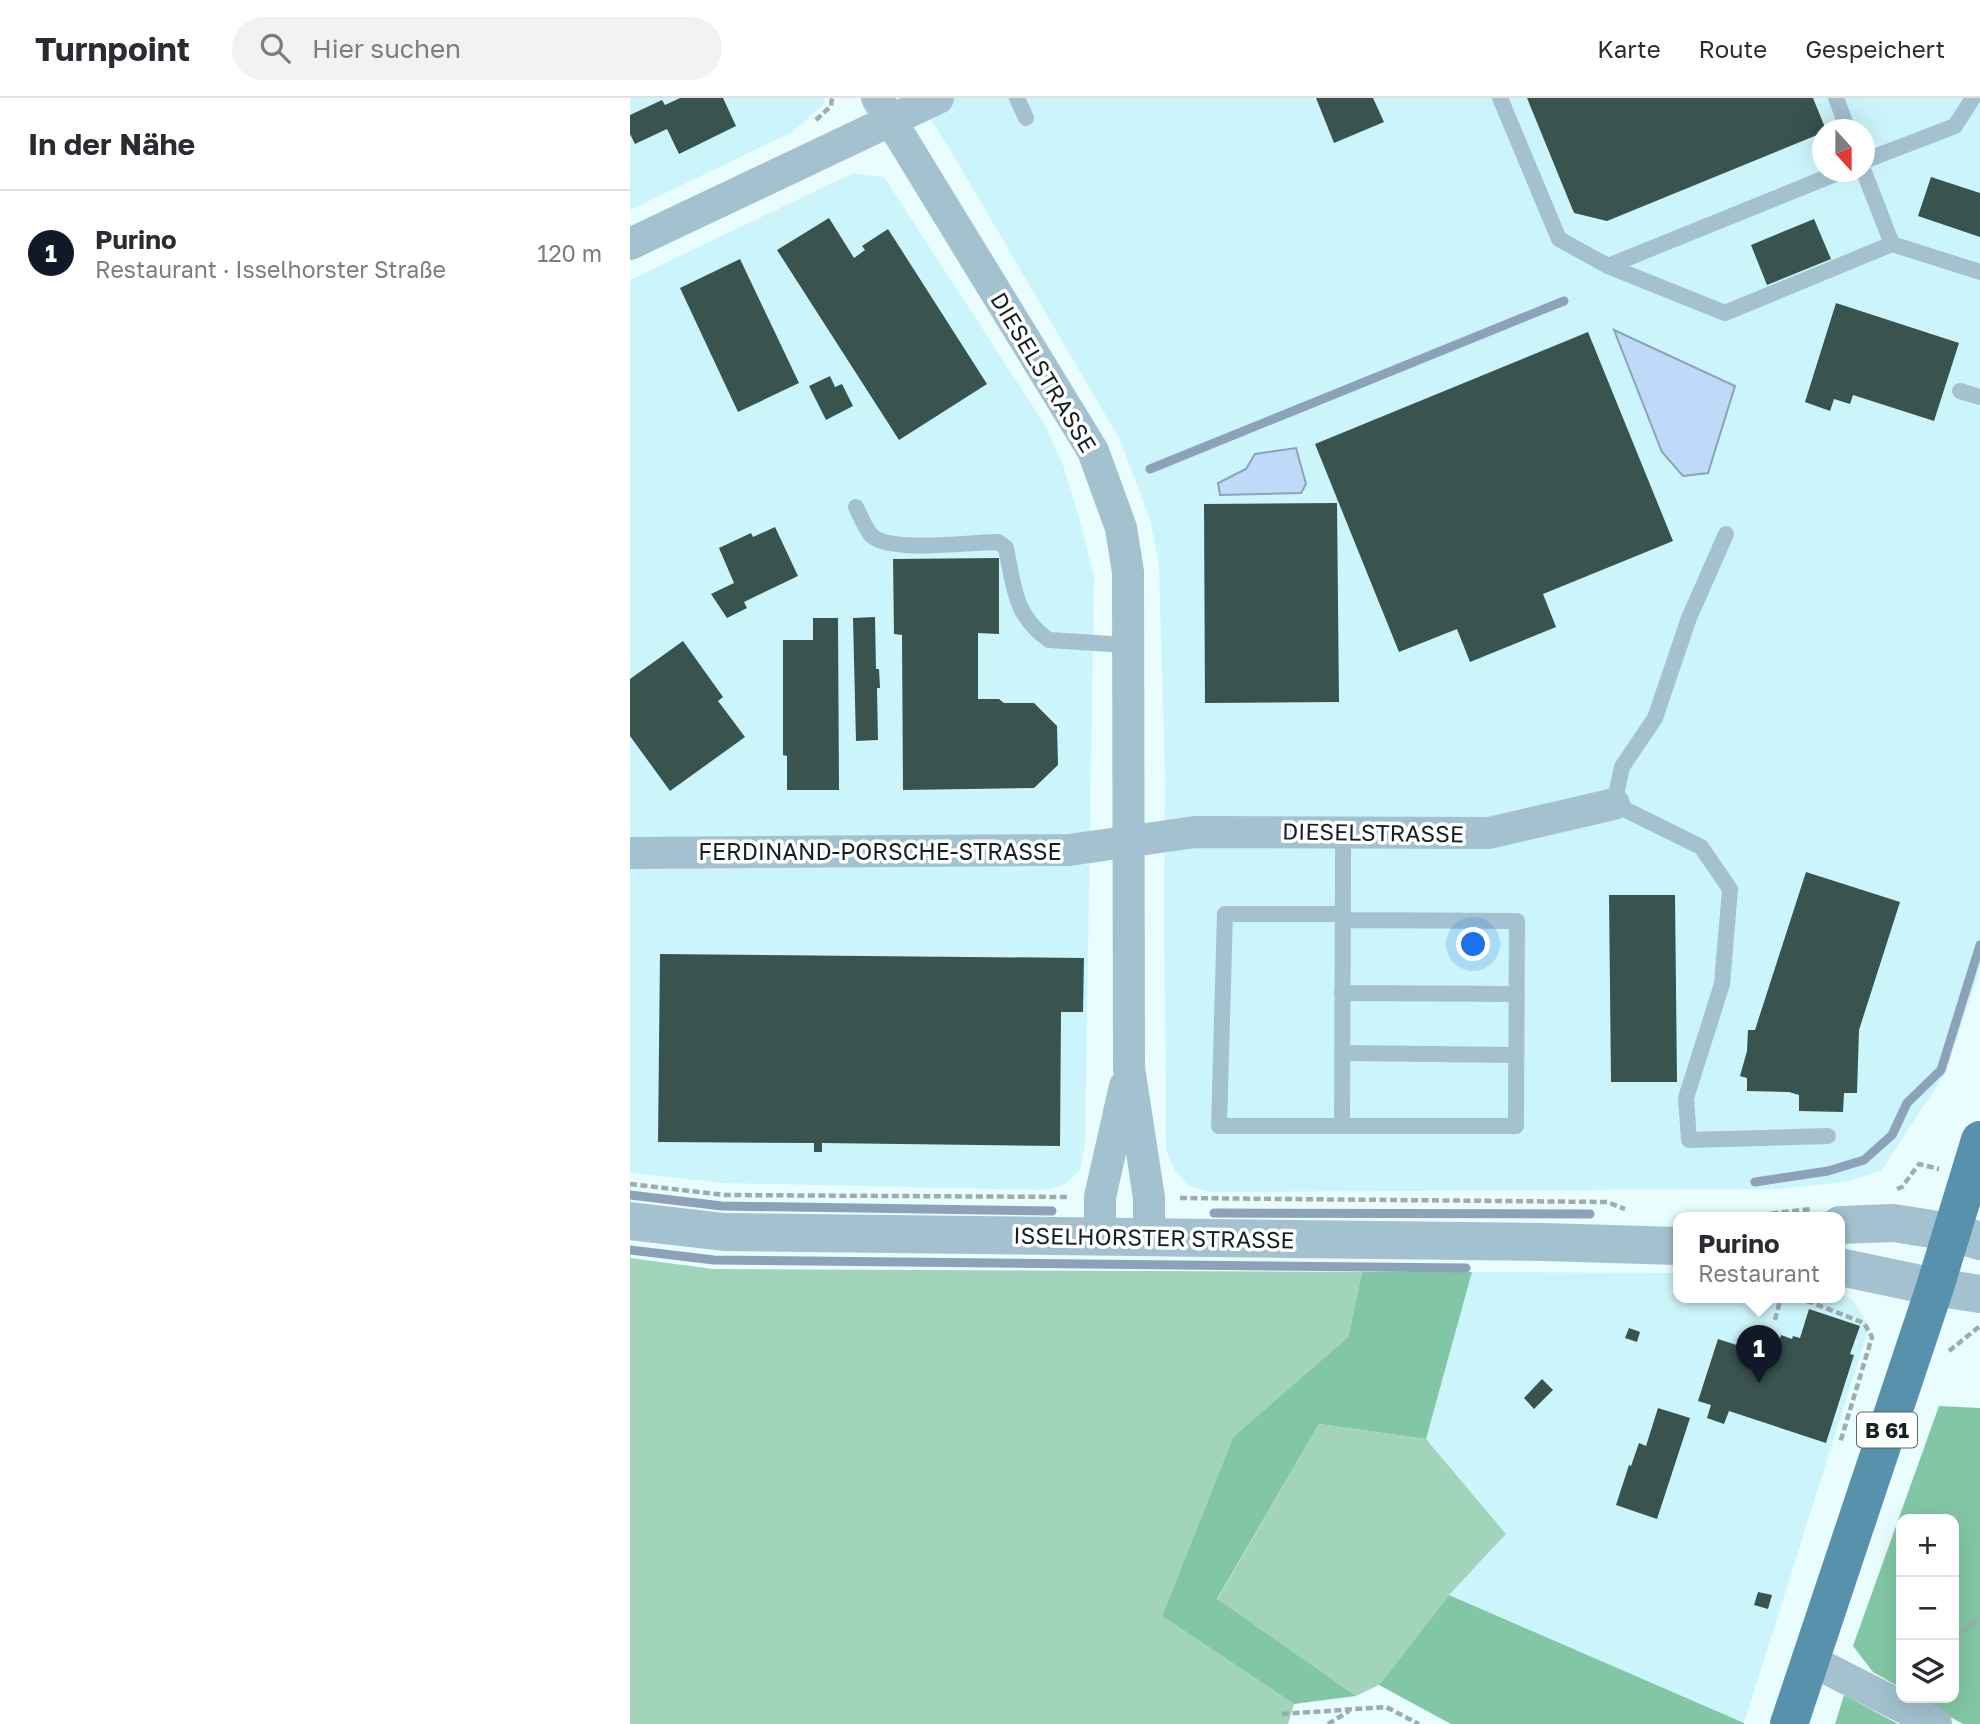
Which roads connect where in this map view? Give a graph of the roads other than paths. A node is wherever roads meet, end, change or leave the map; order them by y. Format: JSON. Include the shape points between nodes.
{"nodes":[{"id":1,"x":938,"y":98,"type":"edge"},
{"id":2,"x":1017,"y":98,"type":"edge"},
{"id":3,"x":1500,"y":98,"type":"edge"},
{"id":4,"x":1836,"y":98,"type":"edge"},
{"id":5,"x":1973,"y":98,"type":"edge"},
{"id":6,"x":884,"y":109,"type":"edge"},
{"id":7,"x":1026,"y":118,"type":"dead end"},
{"id":8,"x":1843,"y":119,"type":"edge"},
{"id":9,"x":1875,"y":157,"type":"edge"},
{"id":10,"x":1815,"y":182,"type":"edge"},
{"id":11,"x":1868,"y":182,"type":"edge"},
{"id":12,"x":630,"y":244,"type":"edge"},
{"id":13,"x":1892,"y":244,"type":"junction"},
{"id":14,"x":1608,"y":266,"type":"junction"},
{"id":15,"x":1980,"y":272,"type":"edge"},
{"id":16,"x":1960,"y":391,"type":"dead end"},
{"id":17,"x":1980,"y":397,"type":"edge"},
{"id":18,"x":856,"y":507,"type":"dead end"},
{"id":19,"x":1726,"y":534,"type":"dead end"},
{"id":20,"x":1126,"y":645,"type":"junction"},
{"id":21,"x":1614,"y":804,"type":"junction"},
{"id":22,"x":1343,"y":832,"type":"junction"},
{"id":23,"x":1128,"y":842,"type":"junction"},
{"id":24,"x":630,"y":853,"type":"edge"},
{"id":25,"x":1343,"y":917,"type":"junction"},
{"id":26,"x":1342,"y":993,"type":"junction"},
{"id":27,"x":1517,"y":994,"type":"junction"},
{"id":28,"x":1342,"y":1053,"type":"junction"},
{"id":29,"x":1516,"y":1055,"type":"junction"},
{"id":30,"x":1129,"y":1068,"type":"junction"},
{"id":31,"x":1342,"y":1126,"type":"junction"},
{"id":32,"x":1828,"y":1136,"type":"dead end"},
{"id":33,"x":1980,"y":1140,"type":"edge"},
{"id":34,"x":630,"y":1220,"type":"edge"},
{"id":35,"x":1845,"y":1225,"type":"edge"},
{"id":36,"x":1100,"y":1237,"type":"junction"},
{"id":37,"x":1966,"y":1237,"type":"edge"},
{"id":38,"x":1149,"y":1238,"type":"junction"},
{"id":39,"x":1673,"y":1246,"type":"edge"},
{"id":40,"x":1845,"y":1268,"type":"edge"},
{"id":41,"x":1935,"y":1287,"type":"junction"},
{"id":42,"x":1980,"y":1294,"type":"edge"},
{"id":43,"x":1810,"y":1660,"type":"junction"},
{"id":44,"x":1789,"y":1724,"type":"edge"},
{"id":45,"x":1936,"y":1724,"type":"edge"}],
"edges":[{"from":1,"to":6,"type":"street"},
{"from":2,"to":7,"type":"lane"},
{"from":3,"to":14,"type":"lane","via":[[1559,239]]},
{"from":4,"to":8,"type":"lane"},
{"from":5,"to":9,"type":"lane","via":[[1955,126]]},
{"from":6,"to":12,"type":"street"},
{"from":6,"to":20,"type":"street","name":"DIESELSTRASSE","via":[[1093,451],[1121,528],[1128,572]]},
{"from":10,"to":14,"type":"lane"},
{"from":11,"to":13,"type":"lane"},
{"from":13,"to":14,"type":"lane","via":[[1725,313]]},
{"from":13,"to":15,"type":"lane"},
{"from":16,"to":17,"type":"lane"},
{"from":18,"to":20,"type":"lane","via":[[871,535],[884,542],[998,542],[1006,548],[1018,605],[1039,633],[1049,640]]},
{"from":19,"to":21,"type":"lane","via":[[1689,618],[1655,719],[1622,767]]},
{"from":20,"to":23,"type":"street","name":"DIESELSTRASSE"},
{"from":21,"to":22,"type":"street","name":"DIESELSTRASSE","via":[[1489,833]]},
{"from":21,"to":32,"type":"lane","via":[[1702,847],[1730,888],[1722,984],[1686,1098],[1689,1140]]},
{"from":22,"to":23,"type":"street","name":"DIESELSTRASSE","via":[[1195,832]]},
{"from":22,"to":25,"type":"lane"},
{"from":23,"to":24,"type":"street","name":"FERDINAND-PORSCHE-STRASSE","via":[[1069,850]]},
{"from":23,"to":30,"type":"street","name":"DIESELSTRASSE"},
{"from":25,"to":26,"type":"lane"},
{"from":25,"to":27,"type":"lane","via":[[1517,921]]},
{"from":25,"to":31,"type":"lane","via":[[1225,914],[1219,1126]]},
{"from":26,"to":27,"type":"lane"},
{"from":26,"to":28,"type":"lane"},
{"from":27,"to":29,"type":"lane"},
{"from":28,"to":29,"type":"lane"},
{"from":28,"to":31,"type":"lane"},
{"from":29,"to":31,"type":"lane","via":[[1516,1126]]},
{"from":30,"to":36,"type":"street","name":"DIESELSTRASSE","via":[[1100,1197]]},
{"from":30,"to":38,"type":"street","name":"DIESELSTRASSE","via":[[1149,1198]]},
{"from":33,"to":37,"type":"main road","number":"B 61"},
{"from":34,"to":36,"type":"street","name":"ISSELHORSTER STRASSE","via":[[724,1232]]},
{"from":35,"to":37,"type":"street","via":[[1893,1223]]},
{"from":36,"to":38,"type":"street","name":"ISSELHORSTER STRASSE"},
{"from":37,"to":41,"type":"main road","number":"B 61"},
{"from":38,"to":39,"type":"street","name":"ISSELHORSTER STRASSE"},
{"from":40,"to":41,"type":"street"},
{"from":41,"to":42,"type":"street"},
{"from":41,"to":43,"type":"main road","number":"B 61"},
{"from":43,"to":44,"type":"main road","number":"B 61"},
{"from":43,"to":45,"type":"street"}]}
